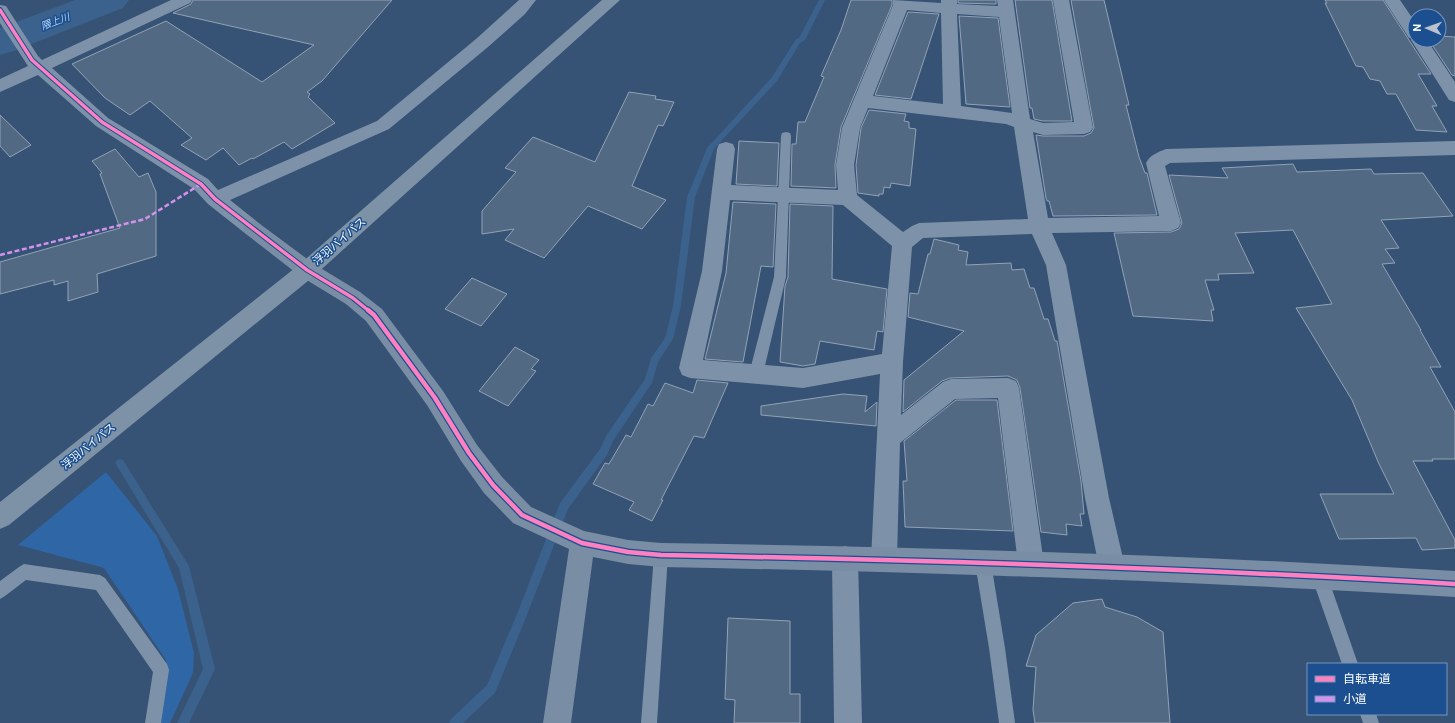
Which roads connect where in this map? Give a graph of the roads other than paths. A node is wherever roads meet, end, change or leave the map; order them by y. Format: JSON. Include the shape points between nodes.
{"nodes":[{"id":1,"x":184,"y":0,"type":"edge"},
{"id":2,"x":528,"y":0,"type":"edge"},
{"id":3,"x":612,"y":0,"type":"edge"},
{"id":4,"x":1061,"y":0,"type":"edge"},
{"id":5,"x":1392,"y":0,"type":"edge"},
{"id":6,"x":901,"y":3,"type":"edge"},
{"id":7,"x":950,"y":4,"type":"edge"},
{"id":8,"x":1006,"y":6,"type":"edge"},
{"id":9,"x":0,"y":10,"type":"edge"},
{"id":10,"x":1407,"y":22,"type":"edge"},
{"id":11,"x":1424,"y":48,"type":"edge"},
{"id":12,"x":36,"y":64,"type":"junction"},
{"id":13,"x":0,"y":86,"type":"edge"},
{"id":14,"x":1455,"y":96,"type":"edge"},
{"id":15,"x":862,"y":100,"type":"junction"},
{"id":16,"x":952,"y":112,"type":"junction"},
{"id":17,"x":1022,"y":123,"type":"junction"},
{"id":18,"x":786,"y":136,"type":"dead end"},
{"id":19,"x":1455,"y":148,"type":"edge"},
{"id":20,"x":726,"y":149,"type":"dead end"},
{"id":21,"x":721,"y":192,"type":"junction"},
{"id":22,"x":784,"y":195,"type":"junction"},
{"id":23,"x":848,"y":198,"type":"junction"},
{"id":24,"x":215,"y":199,"type":"junction"},
{"id":25,"x":1039,"y":226,"type":"junction"},
{"id":26,"x":902,"y":243,"type":"junction"},
{"id":27,"x":307,"y":270,"type":"junction"},
{"id":28,"x":892,"y":362,"type":"junction"},
{"id":29,"x":756,"y":374,"type":"junction"},
{"id":30,"x":889,"y":438,"type":"junction"},
{"id":31,"x":0,"y":517,"type":"edge"},
{"id":32,"x":582,"y":543,"type":"junction"},
{"id":33,"x":661,"y":555,"type":"junction"},
{"id":34,"x":845,"y":558,"type":"junction"},
{"id":35,"x":884,"y":559,"type":"junction"},
{"id":36,"x":983,"y":563,"type":"junction"},
{"id":37,"x":1031,"y":564,"type":"junction"},
{"id":38,"x":1112,"y":567,"type":"junction"},
{"id":39,"x":1319,"y":575,"type":"junction"},
{"id":40,"x":1455,"y":584,"type":"edge"},
{"id":41,"x":0,"y":591,"type":"edge"},
{"id":42,"x":1350,"y":663,"type":"edge"},
{"id":43,"x":153,"y":723,"type":"edge"},
{"id":44,"x":557,"y":723,"type":"edge"},
{"id":45,"x":649,"y":723,"type":"edge"},
{"id":46,"x":848,"y":723,"type":"edge"},
{"id":47,"x":1007,"y":723,"type":"edge"}],
"edges":[{"from":1,"to":12,"type":"street"},
{"from":2,"to":24,"type":"street","via":[[482,43],[383,125]]},
{"from":3,"to":27,"type":"highway","name":"浮羽バイパス"},
{"from":4,"to":17,"type":"street","via":[[1084,128],[1042,129]]},
{"from":5,"to":10,"type":"street"},
{"from":6,"to":7,"type":"street"},
{"from":6,"to":15,"type":"street"},
{"from":7,"to":8,"type":"street"},
{"from":7,"to":16,"type":"street"},
{"from":8,"to":17,"type":"street"},
{"from":9,"to":12,"type":"street"},
{"from":11,"to":14,"type":"street"},
{"from":12,"to":13,"type":"street"},
{"from":12,"to":24,"type":"street","via":[[102,122],[201,184]]},
{"from":15,"to":16,"type":"street"},
{"from":15,"to":23,"type":"street","via":[[848,143],[845,165]]},
{"from":16,"to":17,"type":"street","via":[[1006,118]]},
{"from":17,"to":25,"type":"street"},
{"from":18,"to":22,"type":"lane"},
{"from":19,"to":25,"type":"street","via":[[1166,156],[1155,163],[1171,223]]},
{"from":20,"to":21,"type":"street"},
{"from":21,"to":22,"type":"street"},
{"from":21,"to":29,"type":"street","via":[[712,271],[690,368]]},
{"from":22,"to":23,"type":"street"},
{"from":22,"to":29,"type":"lane","via":[[780,277]]},
{"from":23,"to":26,"type":"street"},
{"from":24,"to":27,"type":"street"},
{"from":25,"to":26,"type":"street","via":[[919,231]]},
{"from":25,"to":38,"type":"street","via":[[1056,265],[1097,498]]},
{"from":26,"to":28,"type":"street"},
{"from":27,"to":31,"type":"highway","name":"浮羽バイパス"},
{"from":27,"to":32,"type":"street","via":[[354,298],[374,315],[435,398],[469,453],[493,485],[522,514]]},
{"from":28,"to":29,"type":"street","via":[[804,378]]},
{"from":28,"to":30,"type":"street"},
{"from":30,"to":35,"type":"street"},
{"from":30,"to":37,"type":"street","via":[[951,389],[1008,388]]},
{"from":32,"to":33,"type":"street"},
{"from":32,"to":44,"type":"street"},
{"from":33,"to":34,"type":"street"},
{"from":33,"to":45,"type":"lane"},
{"from":34,"to":35,"type":"street"},
{"from":34,"to":46,"type":"street"},
{"from":35,"to":36,"type":"street"},
{"from":36,"to":37,"type":"street"},
{"from":36,"to":47,"type":"lane","via":[[998,648]]},
{"from":37,"to":38,"type":"street"},
{"from":38,"to":39,"type":"street"},
{"from":39,"to":40,"type":"street"},
{"from":39,"to":42,"type":"lane"},
{"from":41,"to":43,"type":"lane","via":[[24,572],[100,583],[161,670]]}]}
